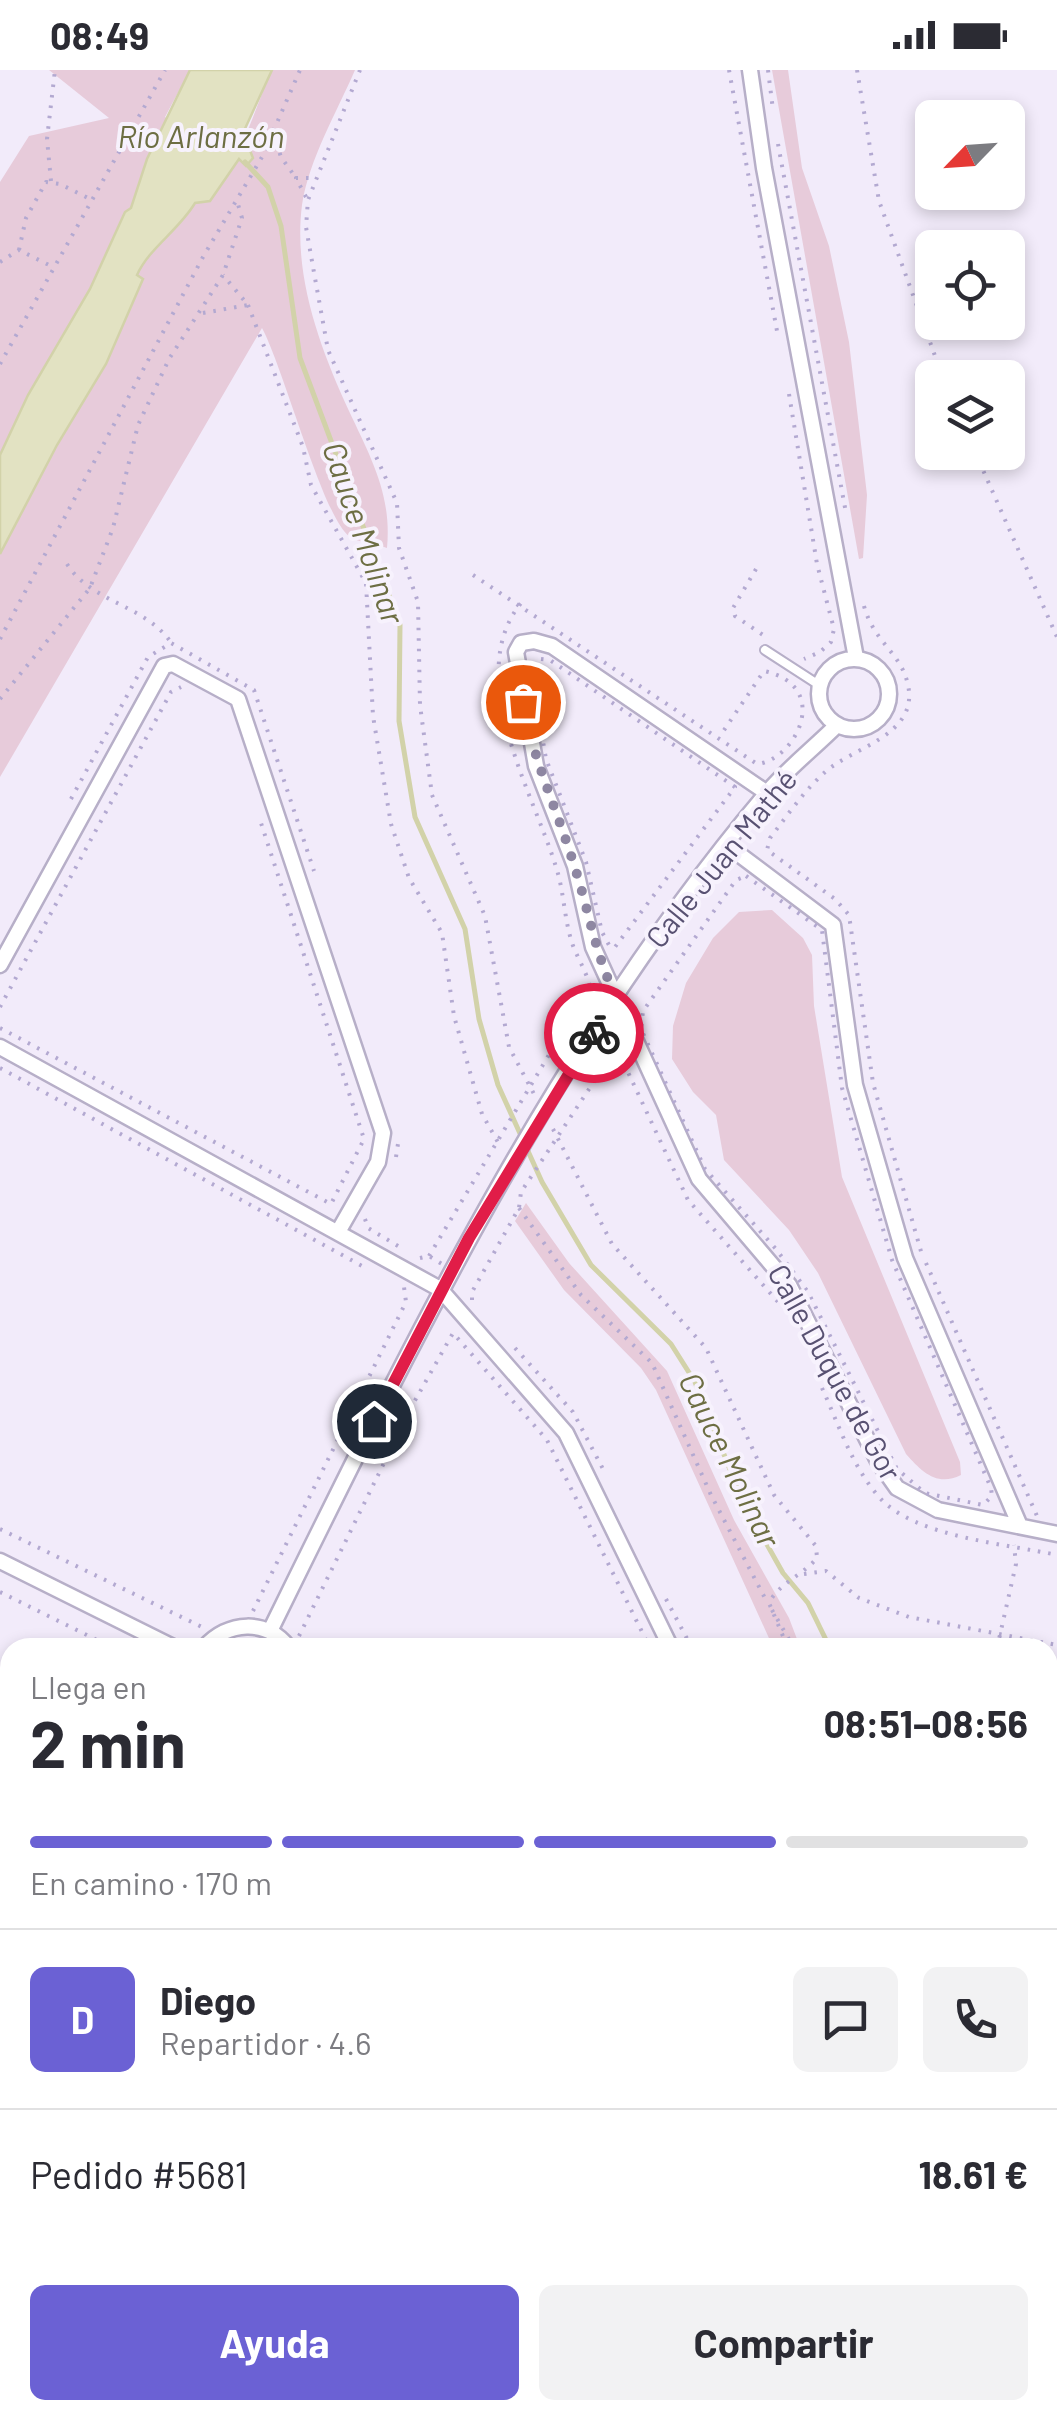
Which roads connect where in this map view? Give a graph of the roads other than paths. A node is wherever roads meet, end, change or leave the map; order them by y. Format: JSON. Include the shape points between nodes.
{"nodes":[{"id":1,"x":750,"y":70,"type":"edge"},
{"id":2,"x":765,"y":650,"type":"dead end"},
{"id":3,"x":856,"y":658,"type":"junction"},
{"id":4,"x":820,"y":685,"type":"junction"},
{"id":5,"x":837,"y":725,"type":"junction"},
{"id":6,"x":767,"y":793,"type":"junction"},
{"id":7,"x":728,"y":846,"type":"junction"},
{"id":8,"x":0,"y":966,"type":"edge"},
{"id":9,"x":616,"y":998,"type":"junction"},
{"id":10,"x":0,"y":1047,"type":"edge"},
{"id":11,"x":338,"y":1232,"type":"junction"},
{"id":12,"x":440,"y":1290,"type":"junction"},
{"id":13,"x":1020,"y":1526,"type":"junction"},
{"id":14,"x":1057,"y":1534,"type":"edge"},
{"id":15,"x":0,"y":1561,"type":"edge"},
{"id":16,"x":270,"y":1630,"type":"junction"},
{"id":17,"x":155,"y":1638,"type":"edge"},
{"id":18,"x":215,"y":1638,"type":"edge"},
{"id":19,"x":279,"y":1638,"type":"edge"},
{"id":20,"x":666,"y":1638,"type":"edge"}],
"edges":[{"from":1,"to":3,"type":"street"},
{"from":2,"to":4,"type":"lane"},
{"from":3,"to":4,"type":"street","via":[[833,664]]},
{"from":3,"to":5,"type":"street","via":[[885,675],[886,709],[870,726]]},
{"from":4,"to":5,"type":"street","via":[[822,708]]},
{"from":5,"to":6,"type":"street","name":"Calle Juan Mathé"},
{"from":6,"to":7,"type":"street","name":"Calle Juan Mathé"},
{"from":6,"to":9,"type":"street","name":"Calle Duque de Gor","via":[[552,646],[522,643],[516,665],[536,766]]},
{"from":7,"to":9,"type":"street","name":"Calle Juan Mathé"},
{"from":7,"to":13,"type":"street","via":[[833,924],[855,1084],[896,1232]]},
{"from":8,"to":11,"type":"street","via":[[164,666],[173,664],[238,699],[383,1133],[378,1162]]},
{"from":9,"to":12,"type":"street","name":"Calle Juan Mathé"},
{"from":9,"to":13,"type":"street","name":"Calle Duque de Gor","via":[[688,1160],[790,1285],[887,1476],[921,1504]]},
{"from":10,"to":11,"type":"street"},
{"from":11,"to":12,"type":"street"},
{"from":12,"to":16,"type":"street","name":"Calle Juan Mathé"},
{"from":12,"to":20,"type":"street","via":[[566,1434]]},
{"from":13,"to":14,"type":"street","name":"Calle Duque de Gor"},
{"from":15,"to":17,"type":"street"},
{"from":16,"to":18,"type":"street","via":[[236,1627]]},
{"from":16,"to":19,"type":"street"}]}
